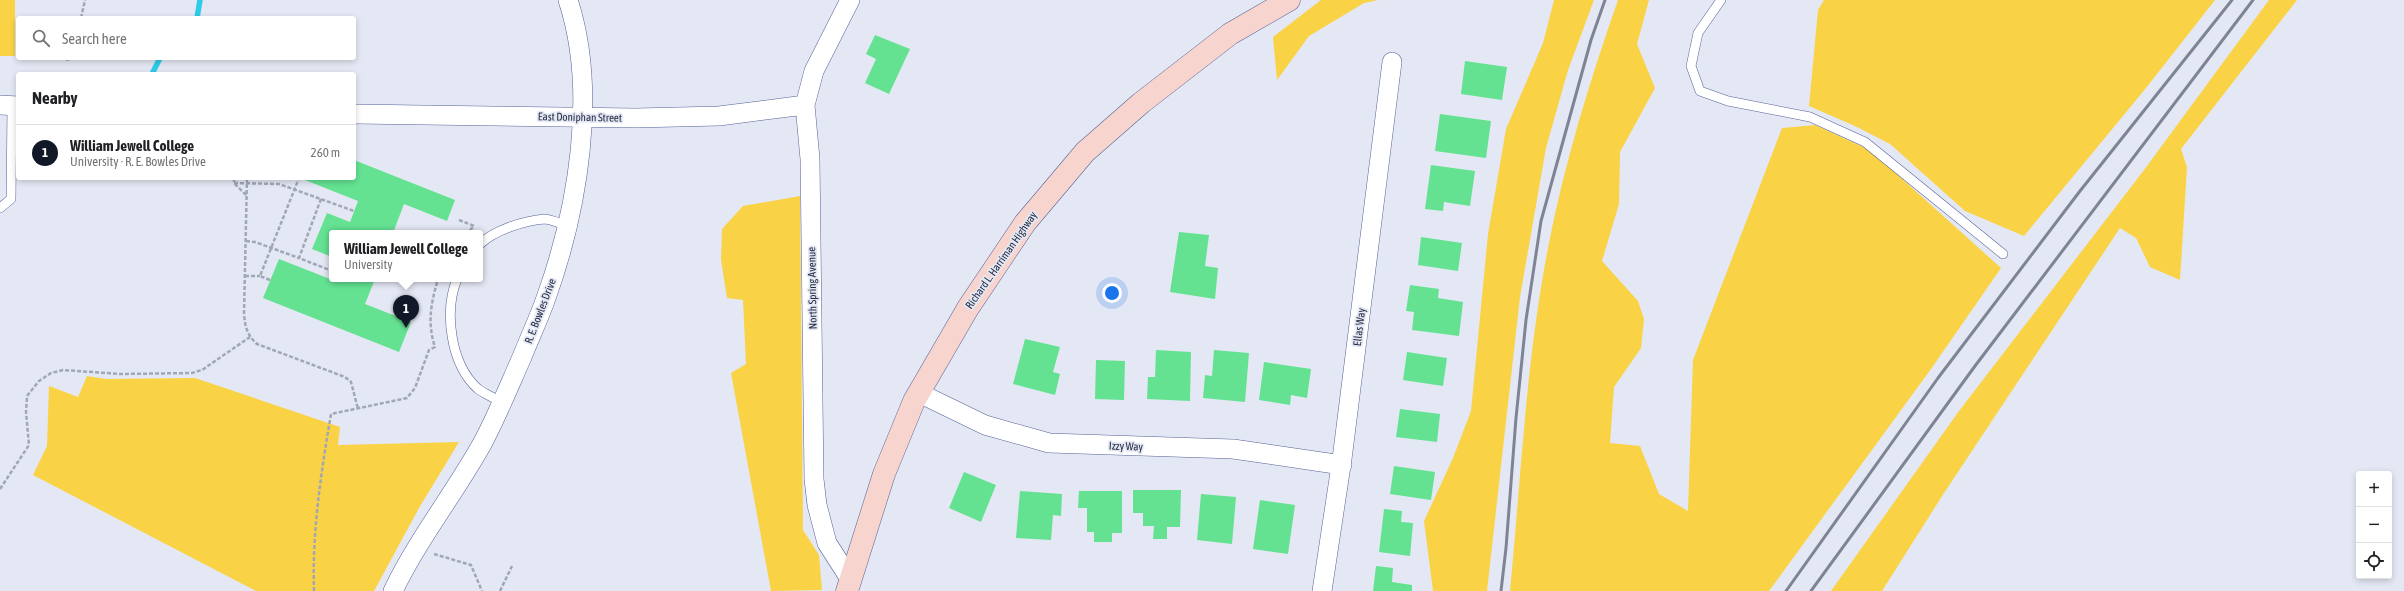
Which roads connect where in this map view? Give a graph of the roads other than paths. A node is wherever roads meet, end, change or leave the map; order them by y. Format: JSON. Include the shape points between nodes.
{"nodes":[{"id":1,"x":568,"y":0,"type":"edge"},
{"id":2,"x":850,"y":0,"type":"edge"},
{"id":3,"x":1289,"y":0,"type":"edge"},
{"id":4,"x":1721,"y":0,"type":"edge"},
{"id":5,"x":1392,"y":62,"type":"dead end"},
{"id":6,"x":805,"y":105,"type":"junction"},
{"id":7,"x":10,"y":106,"type":"edge"},
{"id":8,"x":356,"y":114,"type":"edge"},
{"id":9,"x":582,"y":117,"type":"junction"},
{"id":10,"x":0,"y":208,"type":"edge"},
{"id":11,"x":568,"y":226,"type":"junction"},
{"id":12,"x":483,"y":241,"type":"edge"},
{"id":13,"x":2003,"y":254,"type":"dead end"},
{"id":14,"x":456,"y":282,"type":"edge"},
{"id":15,"x":919,"y":393,"type":"junction"},
{"id":16,"x":502,"y":403,"type":"junction"},
{"id":17,"x":1342,"y":465,"type":"junction"},
{"id":18,"x":849,"y":585,"type":"edge"},
{"id":19,"x":393,"y":591,"type":"edge"},
{"id":20,"x":1322,"y":591,"type":"edge"}],
"edges":[{"from":1,"to":9,"type":"street","name":"R. E. Bowles Drive","via":[[578,40]]},
{"from":2,"to":6,"type":"street","name":"North Spring Avenue","via":[[814,71]]},
{"from":3,"to":15,"type":"main road","name":"Richard L. Harriman Highway","via":[[1230,34],[1141,103],[1085,152],[1025,223],[968,308]]},
{"from":4,"to":13,"type":"lane","via":[[1698,34],[1691,66],[1700,91],[1728,102],[1810,117],[1865,142]]},
{"from":5,"to":17,"type":"street","name":"Ellas Way"},
{"from":6,"to":9,"type":"street","name":"East Doniphan Street","via":[[719,116]]},
{"from":6,"to":18,"type":"street","name":"North Spring Avenue","via":[[810,159],[814,479],[817,505],[827,543]]},
{"from":7,"to":10,"type":"lane","via":[[11,199]]},
{"from":8,"to":9,"type":"street","name":"East Doniphan Street"},
{"from":9,"to":11,"type":"street","name":"R. E. Bowles Drive"},
{"from":11,"to":12,"type":"lane","via":[[545,219],[488,236]]},
{"from":11,"to":16,"type":"street","name":"R. E. Bowles Drive","via":[[546,298]]},
{"from":14,"to":16,"type":"lane","via":[[452,293],[452,333],[460,363],[478,389]]},
{"from":15,"to":17,"type":"street","name":"Izzy Way","via":[[985,425],[1049,443],[1233,449]]},
{"from":15,"to":18,"type":"main road","name":"Richard L. Harriman Highway","via":[[884,474]]},
{"from":16,"to":19,"type":"street","name":"R. E. Bowles Drive","via":[[482,443],[405,567]]},
{"from":17,"to":20,"type":"street","name":"Ellas Way"}]}
